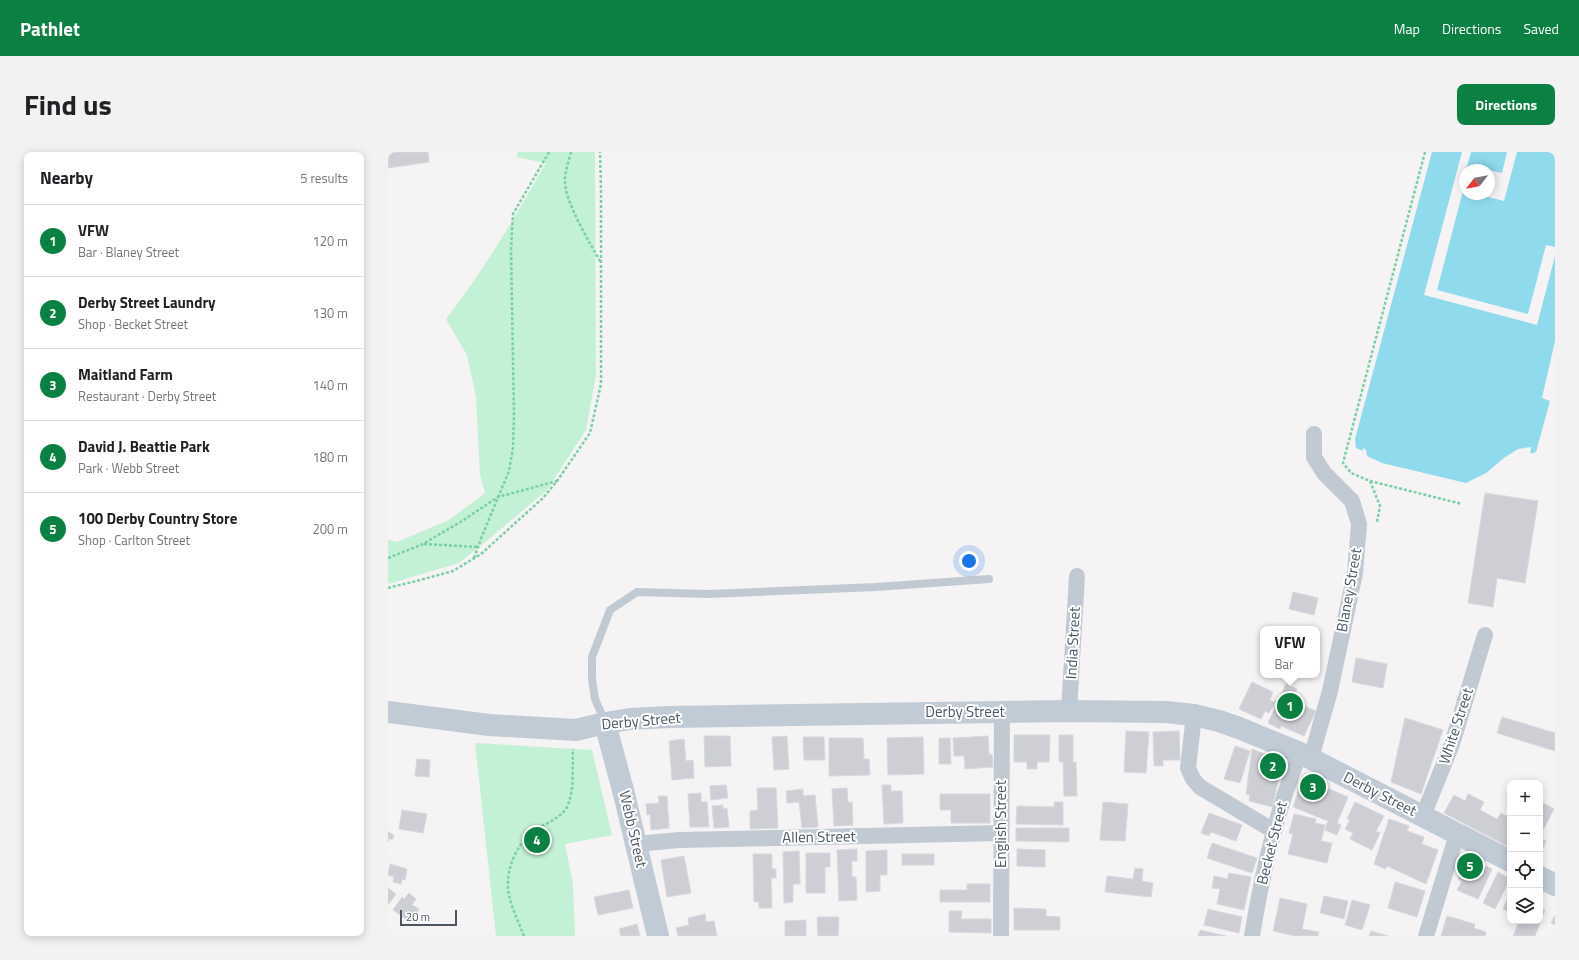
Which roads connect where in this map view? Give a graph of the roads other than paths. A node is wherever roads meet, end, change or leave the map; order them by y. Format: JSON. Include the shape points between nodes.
{"nodes":[{"id":1,"x":1314,"y":434,"type":"dead end"},
{"id":2,"x":1076,"y":576,"type":"dead end"},
{"id":3,"x":989,"y":578,"type":"dead end"},
{"id":4,"x":1485,"y":635,"type":"dead end"},
{"id":5,"x":1069,"y":711,"type":"junction"},
{"id":6,"x":388,"y":712,"type":"edge"},
{"id":7,"x":1002,"y":713,"type":"junction"},
{"id":8,"x":1194,"y":715,"type":"junction"},
{"id":9,"x":605,"y":722,"type":"junction"},
{"id":10,"x":1305,"y":756,"type":"junction"},
{"id":11,"x":1423,"y":816,"type":"junction"},
{"id":12,"x":1274,"y":831,"type":"junction"},
{"id":13,"x":1002,"y":833,"type":"junction"},
{"id":14,"x":1457,"y":834,"type":"junction"},
{"id":15,"x":636,"y":844,"type":"junction"},
{"id":16,"x":1507,"y":859,"type":"edge"},
{"id":17,"x":1543,"y":879,"type":"edge"},
{"id":18,"x":1555,"y":885,"type":"edge"},
{"id":19,"x":658,"y":936,"type":"edge"},
{"id":20,"x":1001,"y":936,"type":"edge"},
{"id":21,"x":1252,"y":936,"type":"edge"},
{"id":22,"x":1426,"y":936,"type":"edge"}],
"edges":[{"from":1,"to":10,"type":"street","name":"Blaney Street","via":[[1314,458],[1324,473],[1352,501],[1359,524],[1355,573],[1330,691]]},
{"from":2,"to":5,"type":"street","name":"India Street"},
{"from":3,"to":9,"type":"lane","via":[[876,588],[708,594],[637,592],[610,610],[592,657],[595,699]]},
{"from":4,"to":11,"type":"street","name":"White Street","via":[[1452,744]]},
{"from":5,"to":7,"type":"main road","name":"Derby Street"},
{"from":5,"to":8,"type":"main road","name":"Derby Street","via":[[1166,712]]},
{"from":6,"to":9,"type":"main road","name":"Derby Street","via":[[489,725],[576,730]]},
{"from":7,"to":9,"type":"main road","name":"Derby Street","via":[[670,717]]},
{"from":7,"to":13,"type":"street","name":"English Street"},
{"from":8,"to":10,"type":"main road","name":"Derby Street","via":[[1233,725]]},
{"from":8,"to":12,"type":"street","via":[[1188,768],[1193,779],[1200,787]]},
{"from":9,"to":15,"type":"main road","name":"Webb Street"},
{"from":10,"to":11,"type":"main road","name":"Derby Street"},
{"from":10,"to":12,"type":"street","name":"Becket Street","via":[[1290,777]]},
{"from":11,"to":14,"type":"main road","name":"Derby Street"},
{"from":12,"to":21,"type":"street","name":"Becket Street","via":[[1262,878]]},
{"from":13,"to":15,"type":"street","name":"Allen Street","via":[[679,840]]},
{"from":13,"to":20,"type":"street","name":"English Street"},
{"from":14,"to":16,"type":"main road","name":"Derby Street"},
{"from":14,"to":22,"type":"street"},
{"from":15,"to":19,"type":"main road","name":"Webb Street"},
{"from":17,"to":18,"type":"main road"}]}
